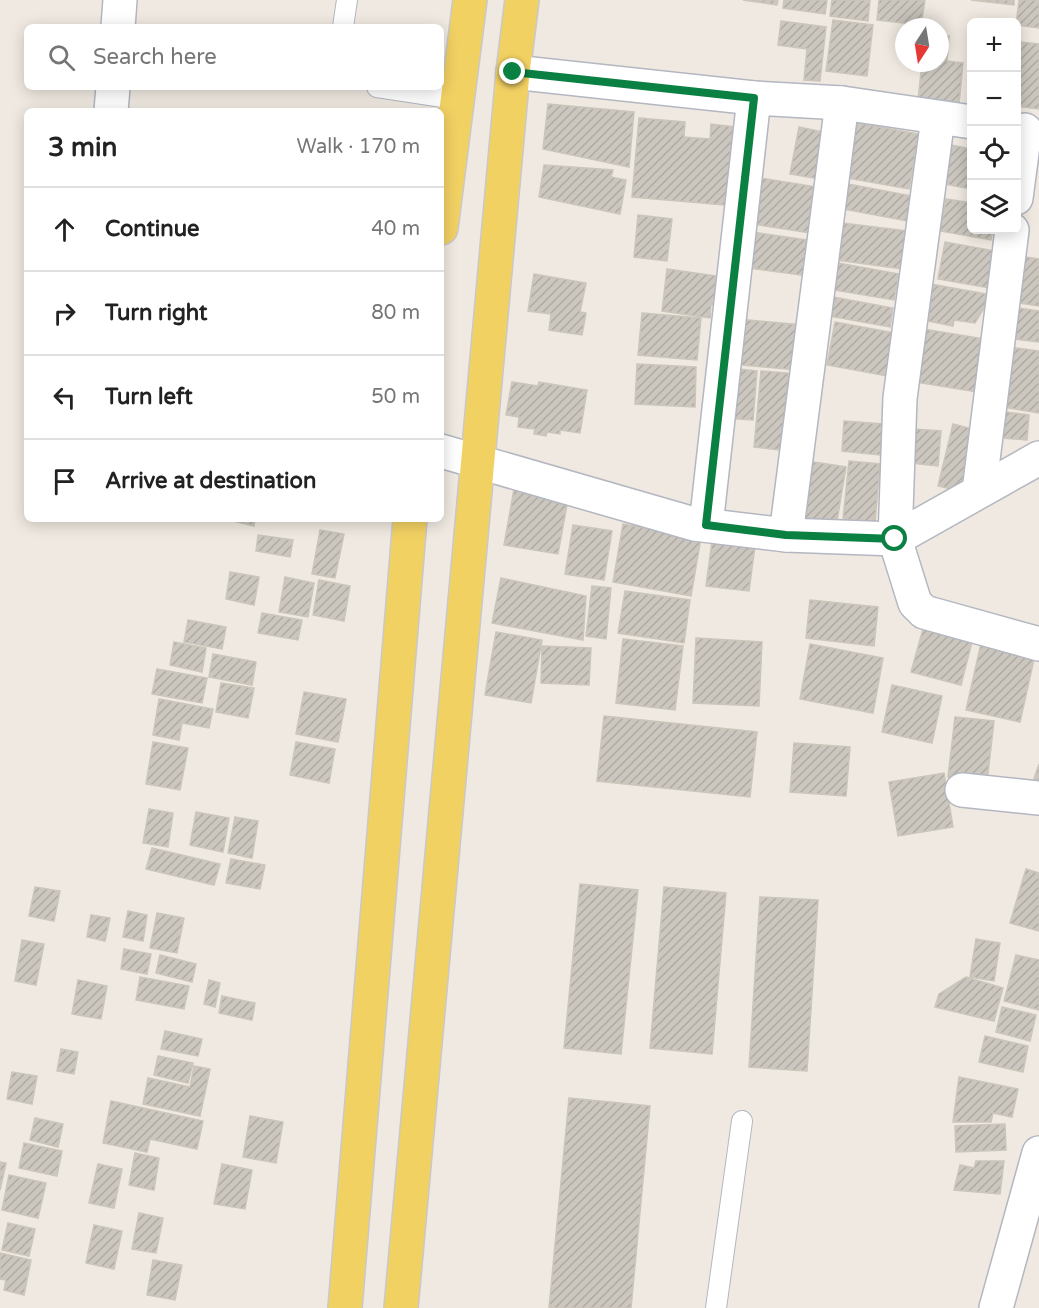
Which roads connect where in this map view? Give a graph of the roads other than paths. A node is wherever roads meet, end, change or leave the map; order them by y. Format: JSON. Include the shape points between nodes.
{"nodes":[{"id":1,"x":120,"y":0,"type":"edge"},
{"id":2,"x":347,"y":0,"type":"edge"},
{"id":3,"x":470,"y":0,"type":"edge"},
{"id":4,"x":522,"y":0,"type":"edge"},
{"id":5,"x":118,"y":24,"type":"edge"},
{"id":6,"x":343,"y":24,"type":"edge"},
{"id":7,"x":513,"y":72,"type":"junction"},
{"id":8,"x":113,"y":90,"type":"edge"},
{"id":9,"x":397,"y":90,"type":"edge"},
{"id":10,"x":754,"y":98,"type":"junction"},
{"id":11,"x":456,"y":99,"type":"junction"},
{"id":12,"x":842,"y":103,"type":"junction"},
{"id":13,"x":111,"y":108,"type":"edge"},
{"id":14,"x":938,"y":118,"type":"junction"},
{"id":15,"x":967,"y":121,"type":"edge"},
{"id":16,"x":1027,"y":129,"type":"edge"},
{"id":17,"x":1020,"y":180,"type":"edge"},
{"id":18,"x":444,"y":202,"type":"edge"},
{"id":19,"x":1011,"y":234,"type":"edge"},
{"id":20,"x":444,"y":452,"type":"edge"},
{"id":21,"x":1039,"y":458,"type":"edge"},
{"id":22,"x":477,"y":460,"type":"junction"},
{"id":23,"x":979,"y":491,"type":"junction"},
{"id":24,"x":410,"y":522,"type":"edge"},
{"id":25,"x":706,"y":525,"type":"junction"},
{"id":26,"x":786,"y":535,"type":"junction"},
{"id":27,"x":895,"y":539,"type":"junction"},
{"id":28,"x":1039,"y":644,"type":"edge"},
{"id":29,"x":962,"y":790,"type":"dead end"},
{"id":30,"x":1039,"y":798,"type":"edge"},
{"id":31,"x":742,"y":1121,"type":"dead end"},
{"id":32,"x":1039,"y":1153,"type":"edge"},
{"id":33,"x":345,"y":1308,"type":"edge"},
{"id":34,"x":401,"y":1308,"type":"edge"},
{"id":35,"x":716,"y":1308,"type":"edge"},
{"id":36,"x":996,"y":1308,"type":"edge"}],
"edges":[{"from":1,"to":5,"type":"street"},
{"from":2,"to":6,"type":"lane"},
{"from":3,"to":11,"type":"main road"},
{"from":4,"to":7,"type":"main road"},
{"from":7,"to":10,"type":"street"},
{"from":7,"to":22,"type":"main road"},
{"from":8,"to":13,"type":"street"},
{"from":9,"to":11,"type":"lane"},
{"from":10,"to":12,"type":"street"},
{"from":10,"to":25,"type":"street"},
{"from":11,"to":18,"type":"main road"},
{"from":12,"to":14,"type":"street"},
{"from":12,"to":26,"type":"street"},
{"from":14,"to":15,"type":"street"},
{"from":14,"to":27,"type":"street","via":[[900,398]]},
{"from":16,"to":17,"type":"street"},
{"from":19,"to":23,"type":"street"},
{"from":20,"to":22,"type":"street"},
{"from":21,"to":23,"type":"street"},
{"from":22,"to":25,"type":"street"},
{"from":22,"to":34,"type":"main road"},
{"from":23,"to":27,"type":"street"},
{"from":24,"to":33,"type":"main road"},
{"from":25,"to":26,"type":"street"},
{"from":26,"to":27,"type":"street"},
{"from":27,"to":28,"type":"street","via":[[915,603],[924,612]]},
{"from":29,"to":30,"type":"street"},
{"from":31,"to":35,"type":"lane"},
{"from":32,"to":36,"type":"street"}]}
